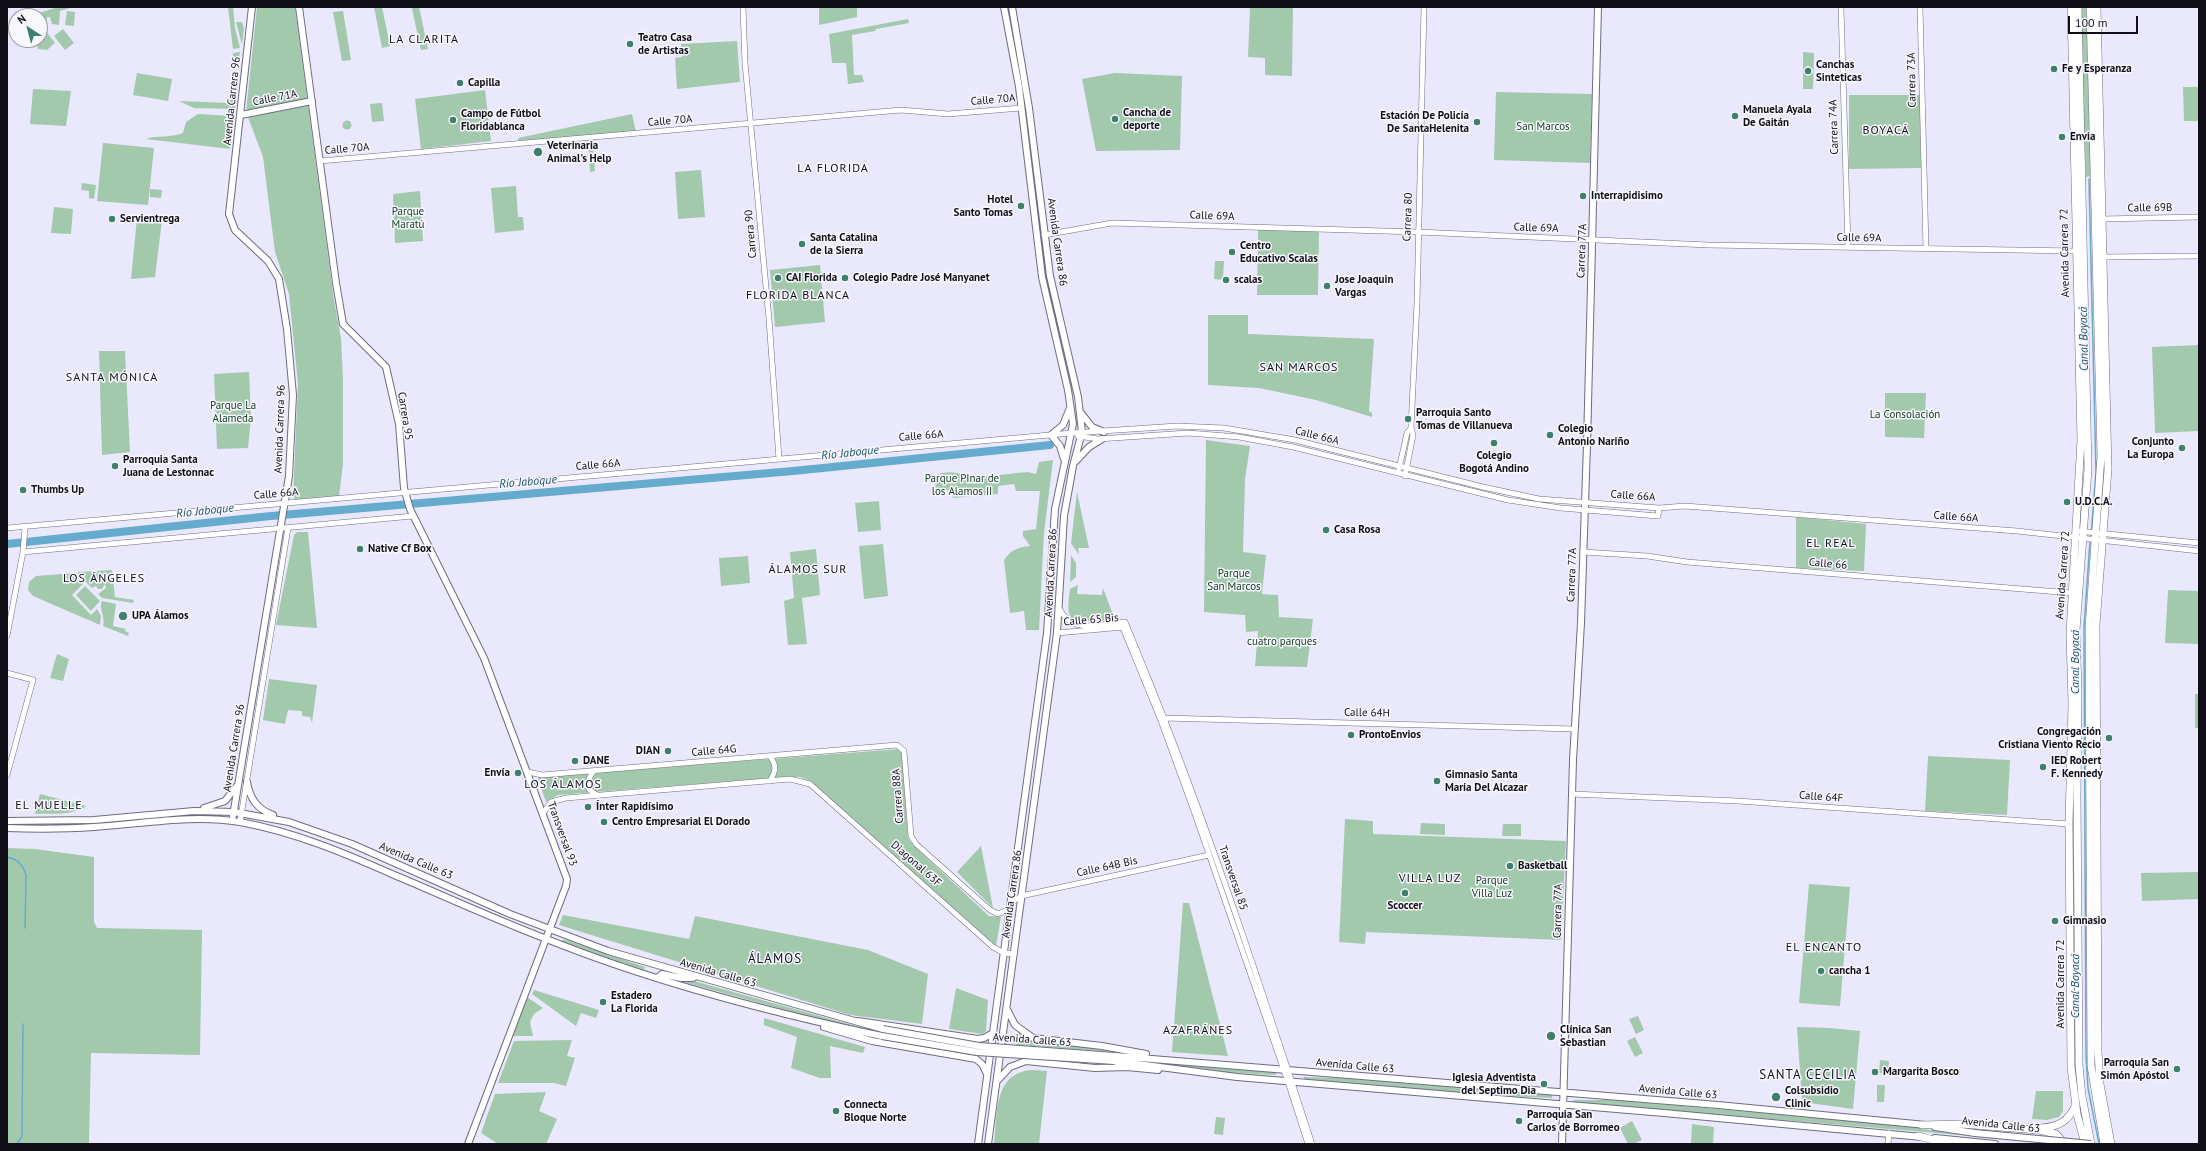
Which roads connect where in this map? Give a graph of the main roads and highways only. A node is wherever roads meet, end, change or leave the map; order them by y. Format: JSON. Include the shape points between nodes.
{"nodes":[{"id":1,"x":252,"y":7,"type":"edge"},
{"id":2,"x":299,"y":7,"type":"edge"},
{"id":3,"x":1004,"y":7,"type":"edge"},
{"id":4,"x":1012,"y":7,"type":"edge"},
{"id":5,"x":1598,"y":7,"type":"edge"},
{"id":6,"x":2071,"y":7,"type":"edge"},
{"id":7,"x":2078,"y":7,"type":"edge"},
{"id":8,"x":2091,"y":7,"type":"edge"},
{"id":9,"x":2097,"y":7,"type":"edge"},
{"id":10,"x":2097,"y":18,"type":"junction"},
{"id":11,"x":2078,"y":36,"type":"junction"},
{"id":12,"x":2071,"y":49,"type":"junction"},
{"id":13,"x":2072,"y":64,"type":"junction"},
{"id":14,"x":2099,"y":78,"type":"junction"},
{"id":15,"x":2079,"y":80,"type":"junction"},
{"id":16,"x":2092,"y":98,"type":"junction"},
{"id":17,"x":312,"y":101,"type":"junction"},
{"id":18,"x":241,"y":115,"type":"junction"},
{"id":19,"x":2095,"y":206,"type":"junction"},
{"id":20,"x":2075,"y":207,"type":"junction"},
{"id":21,"x":2102,"y":219,"type":"junction"},
{"id":22,"x":2083,"y":225,"type":"junction"},
{"id":23,"x":2106,"y":374,"type":"junction"},
{"id":24,"x":2098,"y":384,"type":"junction"},
{"id":25,"x":1071,"y":407,"type":"junction"},
{"id":26,"x":1081,"y":412,"type":"junction"},
{"id":27,"x":1104,"y":432,"type":"road end"},
{"id":28,"x":1102,"y":439,"type":"road end"},
{"id":29,"x":1064,"y":461,"type":"junction"},
{"id":30,"x":1073,"y":466,"type":"junction"},
{"id":31,"x":405,"y":495,"type":"joint"},
{"id":32,"x":2082,"y":535,"type":"junction"},
{"id":33,"x":2097,"y":536,"type":"junction"},
{"id":34,"x":2072,"y":705,"type":"junction"},
{"id":35,"x":2078,"y":718,"type":"junction"},
{"id":36,"x":2098,"y":724,"type":"junction"},
{"id":37,"x":2090,"y":735,"type":"junction"},
{"id":38,"x":2078,"y":745,"type":"junction"},
{"id":39,"x":2070,"y":756,"type":"junction"},
{"id":40,"x":239,"y":782,"type":"junction"},
{"id":41,"x":247,"y":782,"type":"road end"},
{"id":42,"x":194,"y":811,"type":"junction"},
{"id":43,"x":234,"y":812,"type":"junction"},
{"id":44,"x":7,"y":820,"type":"edge"},
{"id":45,"x":232,"y":821,"type":"junction"},
{"id":46,"x":289,"y":822,"type":"junction"},
{"id":47,"x":7,"y":828,"type":"edge"},
{"id":48,"x":2089,"y":851,"type":"junction"},
{"id":49,"x":2097,"y":861,"type":"junction"},
{"id":50,"x":550,"y":930,"type":"junction"},
{"id":51,"x":2072,"y":930,"type":"junction"},
{"id":52,"x":546,"y":939,"type":"junction"},
{"id":53,"x":2079,"y":943,"type":"junction"},
{"id":54,"x":2079,"y":976,"type":"junction"},
{"id":55,"x":657,"y":978,"type":"junction"},
{"id":56,"x":700,"y":978,"type":"junction"},
{"id":57,"x":2072,"y":995,"type":"junction"},
{"id":58,"x":1007,"y":1009,"type":"junction"},
{"id":59,"x":842,"y":1019,"type":"junction"},
{"id":60,"x":806,"y":1020,"type":"junction"},
{"id":61,"x":993,"y":1032,"type":"junction"},
{"id":62,"x":883,"y":1033,"type":"junction"},
{"id":63,"x":1114,"y":1058,"type":"junction"},
{"id":64,"x":1183,"y":1061,"type":"junction"},
{"id":65,"x":1184,"y":1070,"type":"junction"},
{"id":66,"x":987,"y":1074,"type":"junction"},
{"id":67,"x":996,"y":1082,"type":"junction"},
{"id":68,"x":1564,"y":1093,"type":"junction"},
{"id":69,"x":1564,"y":1104,"type":"junction"},
{"id":70,"x":2076,"y":1105,"type":"junction"},
{"id":71,"x":1922,"y":1125,"type":"junction"},
{"id":72,"x":2027,"y":1129,"type":"junction"},
{"id":73,"x":1918,"y":1136,"type":"junction"},
{"id":74,"x":468,"y":1144,"type":"edge"},
{"id":75,"x":978,"y":1144,"type":"edge"},
{"id":76,"x":988,"y":1144,"type":"edge"},
{"id":77,"x":1562,"y":1144,"type":"edge"},
{"id":78,"x":1949,"y":1144,"type":"edge"},
{"id":79,"x":1995,"y":1144,"type":"edge"},
{"id":80,"x":2065,"y":1144,"type":"edge"},
{"id":81,"x":2085,"y":1144,"type":"edge"},
{"id":82,"x":2091,"y":1144,"type":"edge"},
{"id":83,"x":2104,"y":1144,"type":"edge"},
{"id":84,"x":2111,"y":1144,"type":"edge"}],
"edges":[{"from":1,"to":18,"type":"main road","name":"Avenida Carrera 96"},
{"from":2,"to":17,"type":"main road"},
{"from":3,"to":25,"type":"main road","name":"Avenida Carrera 86","via":[[1021,108],[1042,277]]},
{"from":4,"to":26,"type":"main road","name":"Avenida Carrera 86","via":[[1029,108],[1050,276]]},
{"from":5,"to":68,"type":"main road","name":"Carrera 77A","via":[[1585,510],[1574,729]]},
{"from":6,"to":12,"type":"highway","name":"Avenida Carrera 72"},
{"from":7,"to":11,"type":"highway","name":"Avenida Carrera 72"},
{"from":8,"to":10,"type":"highway"},
{"from":8,"to":16,"type":"highway"},
{"from":9,"to":10,"type":"highway"},
{"from":10,"to":14,"type":"highway"},
{"from":11,"to":12,"type":"highway"},
{"from":11,"to":15,"type":"highway","name":"Avenida Carrera 72"},
{"from":12,"to":13,"type":"highway","name":"Avenida Carrera 72"},
{"from":13,"to":15,"type":"highway"},
{"from":13,"to":20,"type":"highway","name":"Avenida Carrera 72"},
{"from":14,"to":16,"type":"highway"},
{"from":14,"to":21,"type":"highway"},
{"from":15,"to":22,"type":"highway","name":"Avenida Carrera 72"},
{"from":16,"to":19,"type":"highway"},
{"from":17,"to":18,"type":"main road","name":"Calle 71A"},
{"from":17,"to":31,"type":"main road","name":"Carrera 95","via":[[343,324],[386,367],[399,424]]},
{"from":18,"to":40,"type":"main road","name":"Avenida Carrera 96","via":[[229,214],[236,230],[268,261],[282,287],[293,395],[290,458],[284,505]]},
{"from":19,"to":21,"type":"highway"},
{"from":19,"to":24,"type":"highway"},
{"from":20,"to":22,"type":"highway"},
{"from":20,"to":32,"type":"highway","name":"Avenida Carrera 72"},
{"from":21,"to":23,"type":"highway"},
{"from":22,"to":32,"type":"highway","name":"Avenida Carrera 72","via":[[2088,469]]},
{"from":23,"to":24,"type":"highway"},
{"from":23,"to":33,"type":"highway","via":[[2108,469]]},
{"from":24,"to":33,"type":"highway","via":[[2100,472]]},
{"from":25,"to":29,"type":"main road","name":"Avenida Carrera 86","via":[[1072,433]]},
{"from":25,"to":29,"type":"main road","via":[[1063,424],[1051,435],[1060,446]]},
{"from":26,"to":27,"type":"main road","via":[[1092,427]]},
{"from":26,"to":30,"type":"main road","name":"Avenida Carrera 86","via":[[1081,435]]},
{"from":28,"to":30,"type":"main road","via":[[1086,449]]},
{"from":29,"to":61,"type":"main road","name":"Avenida Carrera 86","via":[[1055,509],[1047,633]]},
{"from":30,"to":58,"type":"main road","name":"Avenida Carrera 86","via":[[1061,540],[1057,633]]},
{"from":31,"to":50,"type":"main road","name":"Transversal 93","via":[[413,516],[482,653],[544,812],[567,879]]},
{"from":32,"to":34,"type":"highway","name":"Avenida Carrera 72","via":[[2072,593]]},
{"from":32,"to":35,"type":"highway","name":"Avenida Carrera 72","via":[[2076,630]]},
{"from":33,"to":36,"type":"highway"},
{"from":33,"to":37,"type":"highway","via":[[2089,628]]},
{"from":34,"to":35,"type":"highway"},
{"from":34,"to":39,"type":"highway","name":"Avenida Carrera 72"},
{"from":35,"to":38,"type":"highway","name":"Avenida Carrera 72"},
{"from":36,"to":37,"type":"highway"},
{"from":36,"to":49,"type":"highway"},
{"from":37,"to":48,"type":"highway"},
{"from":38,"to":39,"type":"highway"},
{"from":38,"to":53,"type":"highway","name":"Avenida Carrera 72"},
{"from":39,"to":51,"type":"highway","name":"Avenida Carrera 72"},
{"from":40,"to":42,"type":"main road","via":[[225,801]]},
{"from":40,"to":43,"type":"main road","name":"Avenida Carrera 96"},
{"from":41,"to":46,"type":"main road","via":[[250,796],[256,805],[267,813]]},
{"from":42,"to":43,"type":"main road","name":"Avenida Calle 63"},
{"from":42,"to":44,"type":"main road","name":"Avenida Calle 63","via":[[94,820]]},
{"from":43,"to":45,"type":"main road","name":"Avenida Carrera 96"},
{"from":43,"to":46,"type":"main road","name":"Avenida Calle 63"},
{"from":45,"to":47,"type":"main road","name":"Avenida Calle 63","via":[[184,820],[94,828]]},
{"from":45,"to":52,"type":"main road","name":"Avenida Calle 63","via":[[291,834],[329,846]]},
{"from":46,"to":50,"type":"main road","name":"Avenida Calle 63","via":[[352,844]]},
{"from":48,"to":49,"type":"highway"},
{"from":48,"to":83,"type":"highway","via":[[2091,1066]]},
{"from":49,"to":84,"type":"highway","via":[[2098,1064]]},
{"from":50,"to":52,"type":"main road","name":"Transversal 93"},
{"from":50,"to":56,"type":"main road","name":"Avenida Calle 63","via":[[618,955]]},
{"from":51,"to":53,"type":"highway"},
{"from":51,"to":57,"type":"highway","name":"Avenida Carrera 72"},
{"from":52,"to":55,"type":"main road","name":"Avenida Calle 63"},
{"from":52,"to":74,"type":"main road","name":"Transversal 93"},
{"from":53,"to":54,"type":"highway","name":"Avenida Carrera 72"},
{"from":54,"to":57,"type":"highway"},
{"from":54,"to":82,"type":"highway","name":"Avenida Carrera 72","via":[[2080,1076]]},
{"from":55,"to":56,"type":"main road","via":[[662,974],[680,978]]},
{"from":55,"to":60,"type":"main road","name":"Avenida Calle 63"},
{"from":56,"to":59,"type":"main road","name":"Avenida Calle 63"},
{"from":57,"to":70,"type":"highway","name":"Avenida Carrera 72","via":[[2071,1068]]},
{"from":58,"to":64,"type":"main road","via":[[1015,1025],[1033,1038],[1102,1046]]},
{"from":58,"to":67,"type":"main road","name":"Avenida Carrera 86"},
{"from":59,"to":61,"type":"main road","via":[[978,1039]]},
{"from":59,"to":62,"type":"main road","name":"Avenida Calle 63"},
{"from":60,"to":62,"type":"main road","name":"Avenida Calle 63"},
{"from":60,"to":66,"type":"main road","via":[[869,1041],[976,1059]]},
{"from":61,"to":66,"type":"main road","name":"Avenida Carrera 86"},
{"from":62,"to":63,"type":"main road","name":"Avenida Calle 63","bridge":true,"via":[[976,1052]]},
{"from":63,"to":64,"type":"main road","name":"Avenida Calle 63"},
{"from":63,"to":65,"type":"main road","name":"Avenida Calle 63"},
{"from":64,"to":68,"type":"main road","name":"Avenida Calle 63"},
{"from":65,"to":67,"type":"main road","via":[[1095,1068],[1026,1062],[1010,1067]]},
{"from":65,"to":69,"type":"main road","name":"Avenida Calle 63","via":[[1290,1082]]},
{"from":66,"to":75,"type":"main road","name":"Avenida Carrera 86"},
{"from":67,"to":76,"type":"main road","name":"Avenida Carrera 86"},
{"from":68,"to":69,"type":"main road","name":"Carrera 77A"},
{"from":68,"to":71,"type":"main road","name":"Avenida Calle 63"},
{"from":69,"to":73,"type":"main road","name":"Avenida Calle 63"},
{"from":69,"to":77,"type":"main road","name":"Carrera 77A"},
{"from":70,"to":72,"type":"highway","via":[[2069,1118],[2061,1124]]},
{"from":70,"to":81,"type":"highway","name":"Avenida Carrera 72"},
{"from":71,"to":72,"type":"highway","via":[[1962,1124]]},
{"from":71,"to":82,"type":"main road","name":"Avenida Calle 63","bridge":true,"via":[[1975,1133]]},
{"from":72,"to":80,"type":"highway","via":[[2056,1134]]},
{"from":73,"to":78,"type":"highway"},
{"from":73,"to":79,"type":"main road","name":"Avenida Calle 63"}]}
